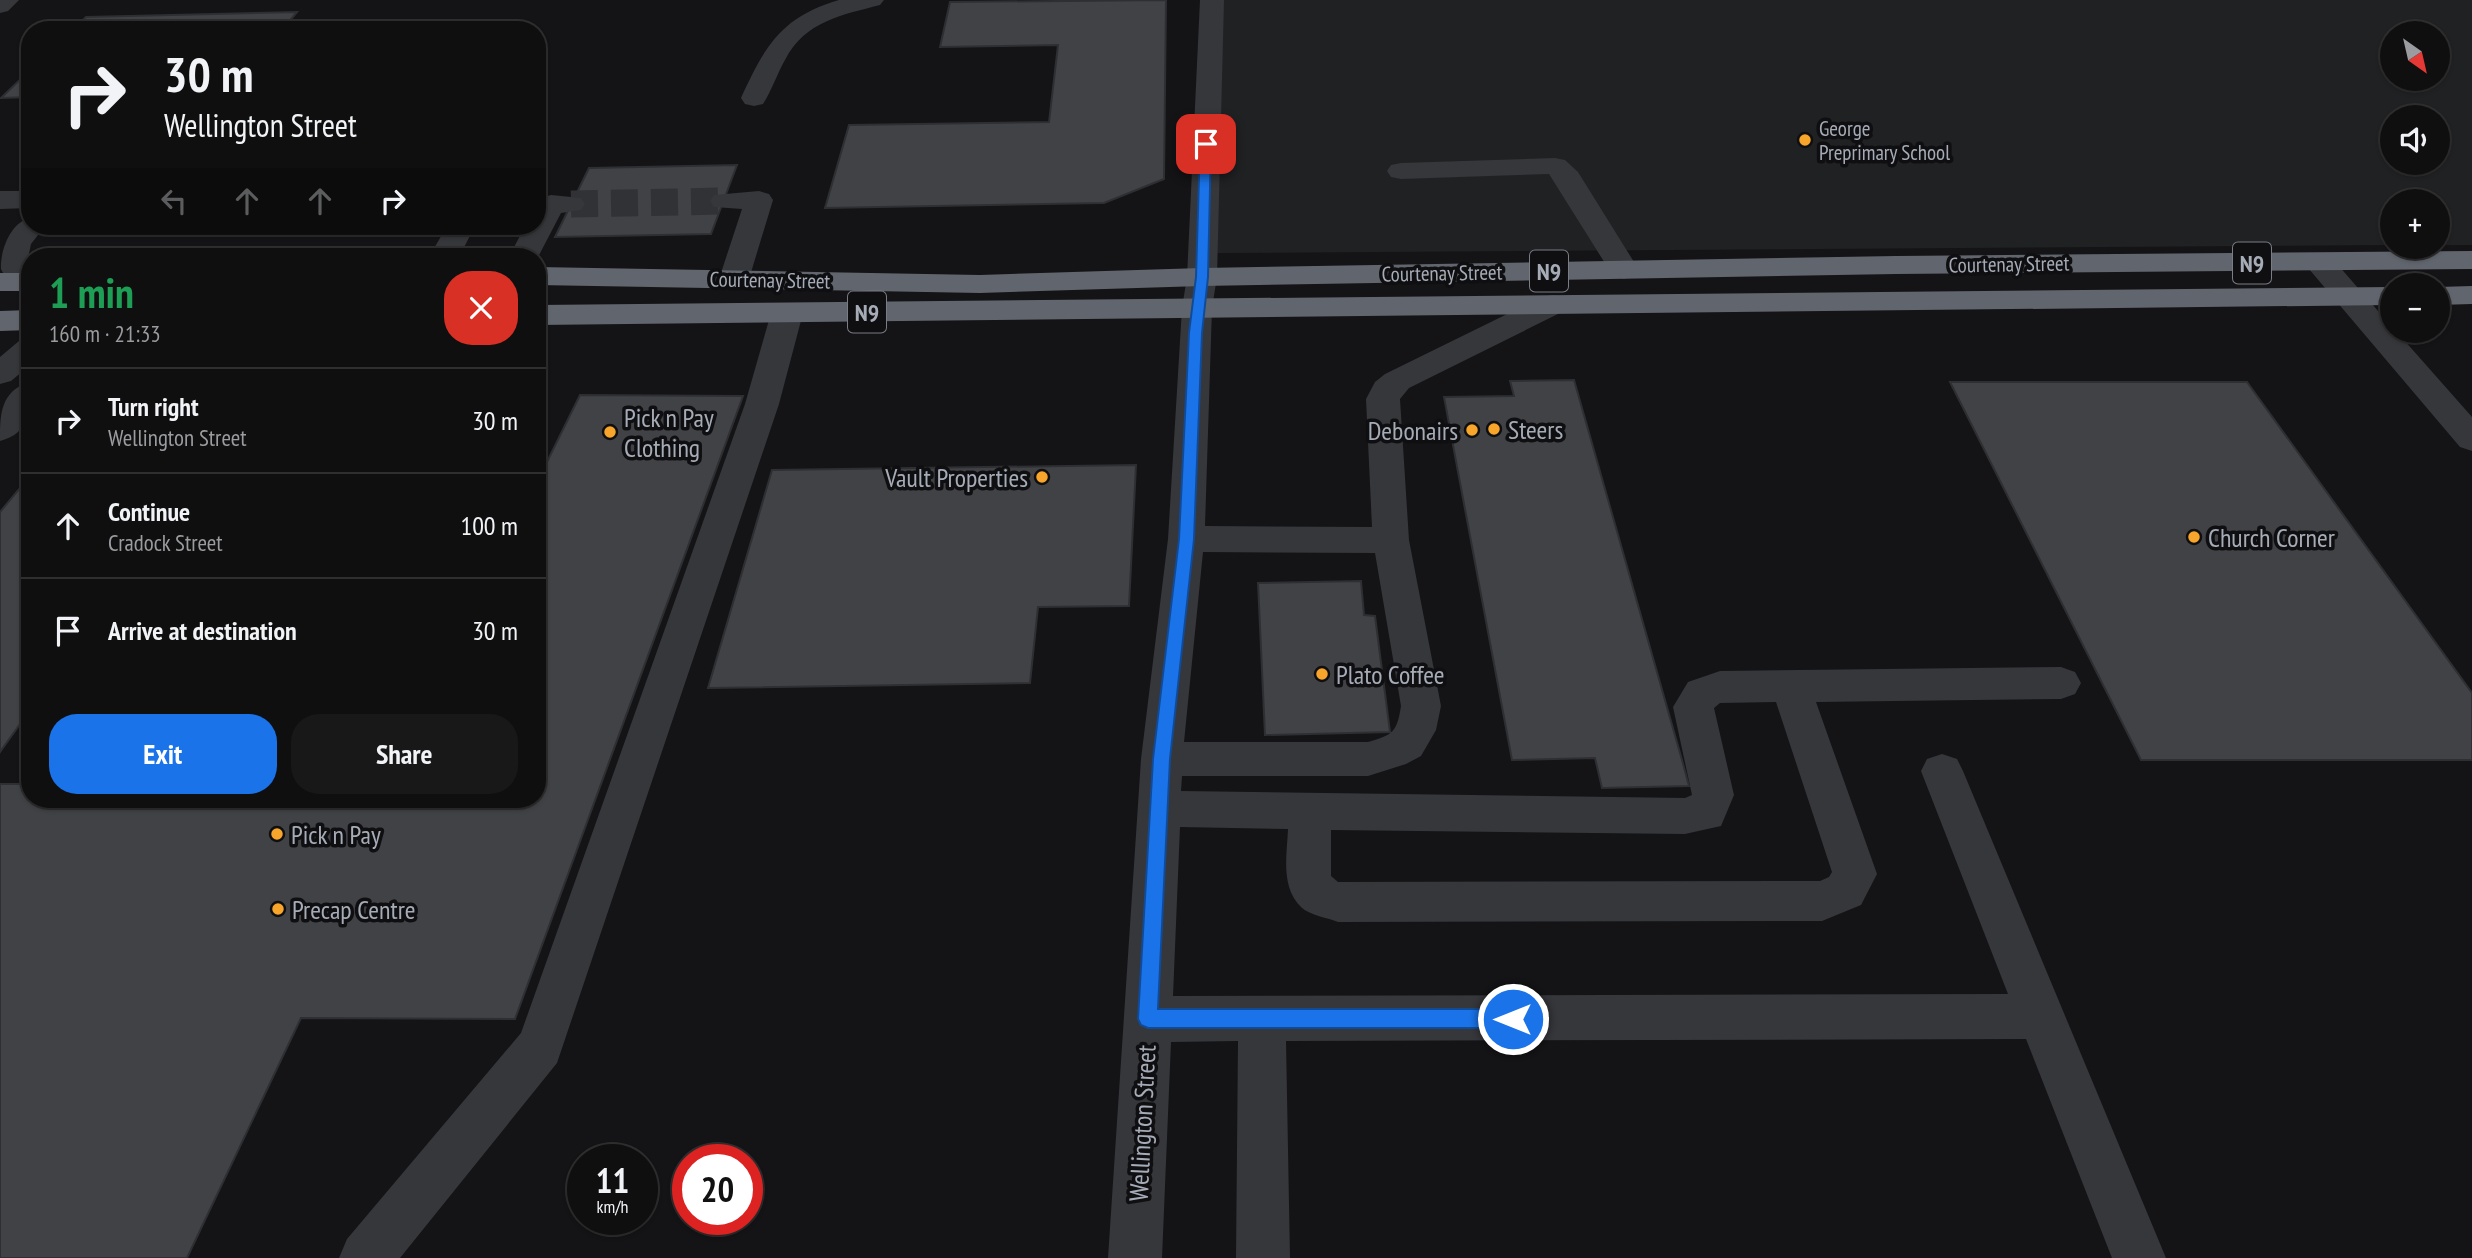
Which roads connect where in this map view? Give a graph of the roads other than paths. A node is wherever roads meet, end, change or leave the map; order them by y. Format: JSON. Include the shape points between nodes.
{"nodes":[{"id":1,"x":7,"y":0,"type":"edge"},
{"id":2,"x":872,"y":0,"type":"edge"},
{"id":3,"x":1212,"y":0,"type":"edge"},
{"id":4,"x":0,"y":6,"type":"edge"},
{"id":5,"x":754,"y":98,"type":"dead end"},
{"id":6,"x":1401,"y":171,"type":"dead end"},
{"id":7,"x":21,"y":199,"type":"edge"},
{"id":8,"x":0,"y":200,"type":"edge"},
{"id":9,"x":724,"y":201,"type":"tunnel mouth"},
{"id":10,"x":571,"y":204,"type":"tunnel mouth"},
{"id":11,"x":546,"y":214,"type":"edge"},
{"id":12,"x":23,"y":235,"type":"edge"},
{"id":13,"x":2472,"y":260,"type":"edge"},
{"id":14,"x":2320,"y":263,"type":"junction"},
{"id":15,"x":1624,"y":270,"type":"junction"},
{"id":16,"x":546,"y":276,"type":"edge"},
{"id":17,"x":734,"y":279,"type":"junction"},
{"id":18,"x":18,"y":282,"type":"edge"},
{"id":19,"x":1200,"y":292,"type":"junction"},
{"id":20,"x":2472,"y":295,"type":"edge"},
{"id":21,"x":2380,"y":296,"type":"edge"},
{"id":22,"x":2450,"y":296,"type":"edge"},
{"id":23,"x":2348,"y":297,"type":"junction"},
{"id":24,"x":1553,"y":304,"type":"junction"},
{"id":25,"x":787,"y":313,"type":"junction"},
{"id":26,"x":546,"y":315,"type":"edge"},
{"id":27,"x":21,"y":320,"type":"edge"},
{"id":28,"x":0,"y":321,"type":"edge"},
{"id":29,"x":21,"y":356,"type":"edge"},
{"id":30,"x":0,"y":374,"type":"edge"},
{"id":31,"x":21,"y":404,"type":"edge"},
{"id":32,"x":0,"y":430,"type":"edge"},
{"id":33,"x":2472,"y":439,"type":"edge"},
{"id":34,"x":1186,"y":539,"type":"junction"},
{"id":35,"x":1391,"y":540,"type":"junction"},
{"id":36,"x":2061,"y":683,"type":"dead end"},
{"id":37,"x":1791,"y":686,"type":"junction"},
{"id":38,"x":1162,"y":759,"type":"junction"},
{"id":39,"x":1942,"y":771,"type":"dead end"},
{"id":40,"x":1159,"y":809,"type":"junction"},
{"id":41,"x":1310,"y":810,"type":"junction"},
{"id":42,"x":2041,"y":1016,"type":"junction"},
{"id":43,"x":1148,"y":1019,"type":"junction"},
{"id":44,"x":1262,"y":1020,"type":"junction"},
{"id":45,"x":366,"y":1258,"type":"edge"},
{"id":46,"x":1135,"y":1258,"type":"edge"},
{"id":47,"x":1263,"y":1258,"type":"edge"},
{"id":48,"x":2139,"y":1258,"type":"edge"}],
"edges":[{"from":1,"to":4,"type":"street"},
{"from":2,"to":5,"type":"street","via":[[811,17],[786,36]]},
{"from":3,"to":19,"type":"street","name":"Wellington Street"},
{"from":6,"to":15,"type":"street","via":[[1555,166],[1564,172]]},
{"from":7,"to":8,"type":"street"},
{"from":9,"to":17,"type":"street","via":[[759,200]]},
{"from":10,"to":11,"type":"street","via":[[551,204]]},
{"from":12,"to":18,"type":"street","via":[[12,263]]},
{"from":13,"to":14,"type":"highway","name":"Courtenay Street","number":"N9"},
{"from":14,"to":15,"type":"highway","name":"Courtenay Street","number":"N9"},
{"from":14,"to":23,"type":"street"},
{"from":15,"to":19,"type":"highway","name":"Courtenay Street","number":"N9"},
{"from":16,"to":17,"type":"highway","name":"Courtenay Street","number":"N9"},
{"from":17,"to":19,"type":"highway","name":"Courtenay Street","number":"N9"},
{"from":19,"to":24,"type":"highway","name":"Courtenay Street","number":"N9"},
{"from":19,"to":25,"type":"highway","name":"Courtenay Street","number":"N9"},
{"from":19,"to":34,"type":"street","name":"Wellington Street"},
{"from":20,"to":22,"type":"highway"},
{"from":21,"to":23,"type":"highway","name":"Courtenay Street","number":"N9"},
{"from":23,"to":24,"type":"highway","name":"Courtenay Street","number":"N9"},
{"from":23,"to":33,"type":"street"},
{"from":24,"to":35,"type":"street","via":[[1387,390],[1383,399]]},
{"from":25,"to":26,"type":"highway","name":"Courtenay Street","number":"N9"},
{"from":25,"to":45,"type":"street","via":[[762,404],[540,1047]]},
{"from":27,"to":28,"type":"highway"},
{"from":29,"to":30,"type":"street"},
{"from":31,"to":32,"type":"street"},
{"from":34,"to":35,"type":"street"},
{"from":34,"to":38,"type":"street","name":"Wellington Street"},
{"from":35,"to":38,"type":"street","via":[[1421,706],[1418,730],[1409,744],[1368,759]]},
{"from":36,"to":37,"type":"street"},
{"from":37,"to":41,"type":"street","via":[[1720,687],[1702,694],[1693,707],[1713,796],[1706,813]]},
{"from":37,"to":41,"type":"street","via":[[1854,874],[1845,891],[1822,901],[1338,902],[1320,895],[1309,882]]},
{"from":38,"to":40,"type":"street","name":"Wellington Street"},
{"from":39,"to":42,"type":"street"},
{"from":40,"to":41,"type":"street"},
{"from":40,"to":43,"type":"street","name":"Wellington Street"},
{"from":42,"to":44,"type":"street"},
{"from":42,"to":48,"type":"street"},
{"from":43,"to":44,"type":"street"},
{"from":43,"to":46,"type":"street","name":"Wellington Street"},
{"from":44,"to":47,"type":"street"}]}
